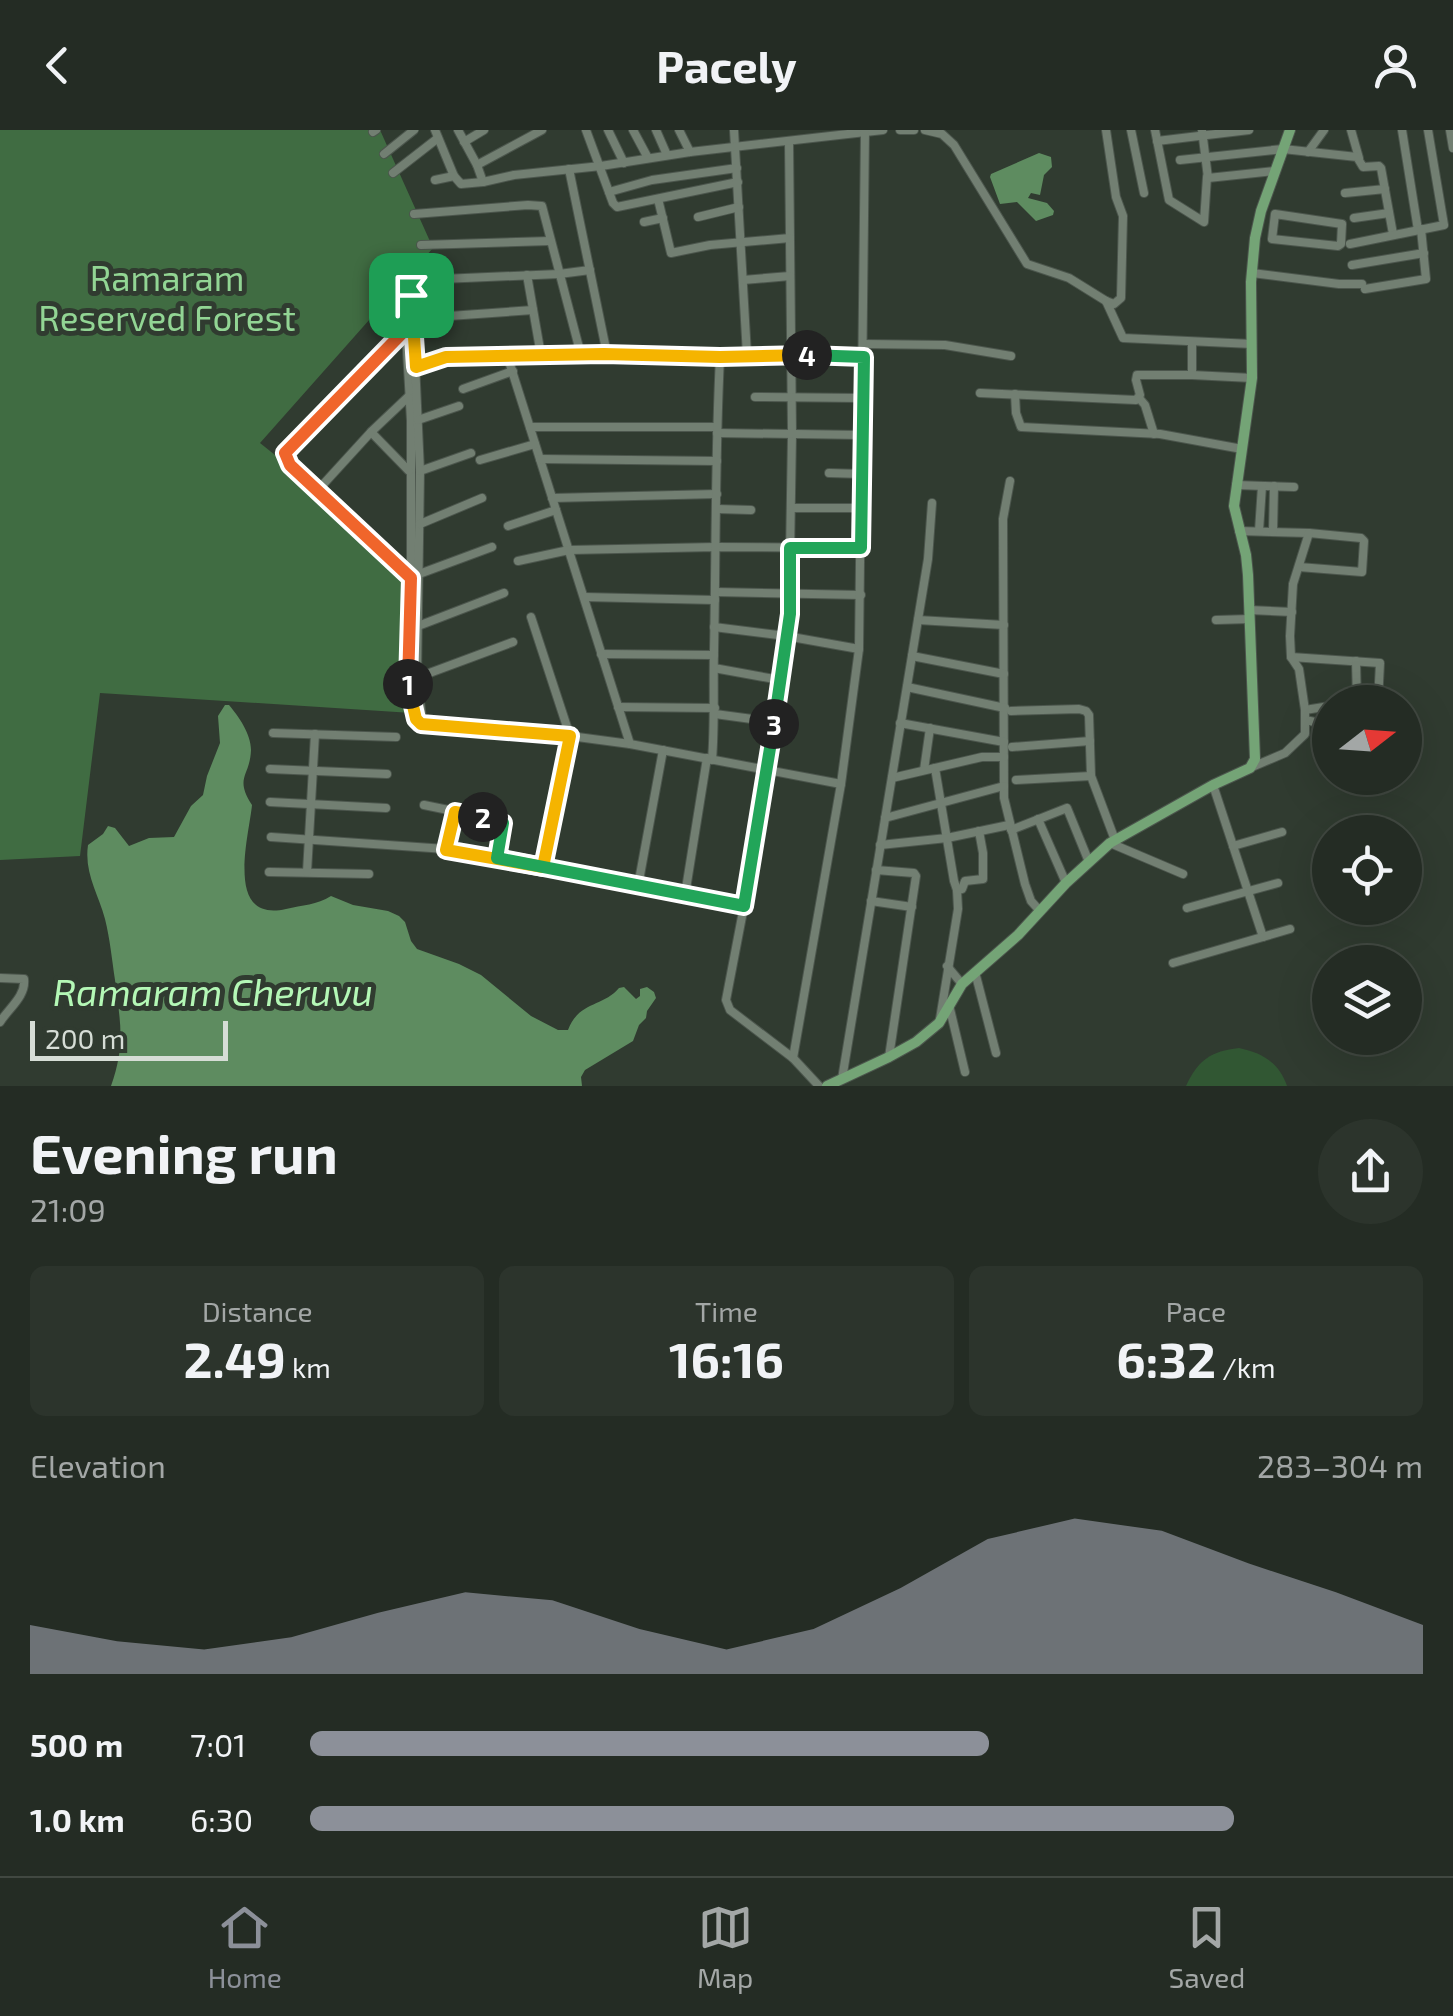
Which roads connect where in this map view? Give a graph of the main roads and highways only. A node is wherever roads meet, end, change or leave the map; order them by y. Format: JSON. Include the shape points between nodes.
{"nodes":[{"id":1,"x":1290,"y":130,"type":"edge"},
{"id":2,"x":827,"y":1086,"type":"edge"}],
"edges":[{"from":1,"to":2,"type":"main road","via":[[1255,238],[1252,378],[1234,506],[1246,555],[1255,759],[1250,768],[1113,842],[962,984],[939,1023],[889,1058]]}]}
